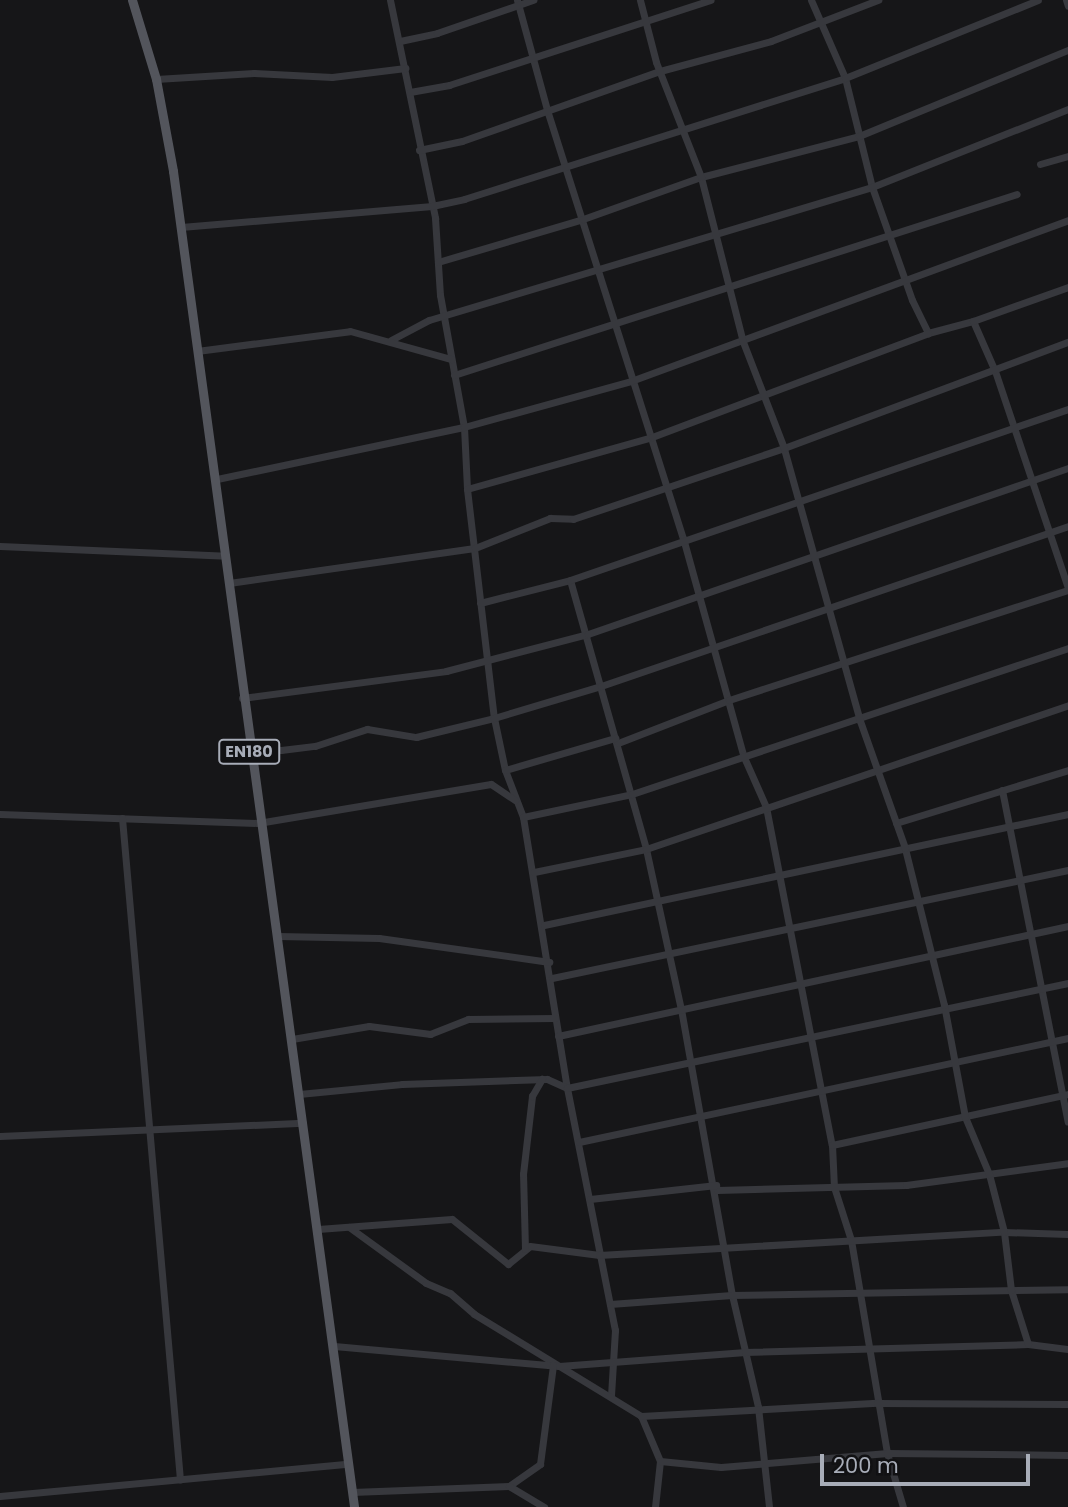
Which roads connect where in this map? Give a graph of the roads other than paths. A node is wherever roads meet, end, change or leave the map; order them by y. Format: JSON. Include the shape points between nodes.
{"nodes":[{"id":1,"x":132,"y":0,"type":"edge"},
{"id":2,"x":390,"y":0,"type":"edge"},
{"id":3,"x":533,"y":0,"type":"edge"},
{"id":4,"x":640,"y":0,"type":"edge"},
{"id":5,"x":711,"y":0,"type":"edge"},
{"id":6,"x":811,"y":0,"type":"edge"},
{"id":7,"x":878,"y":0,"type":"edge"},
{"id":8,"x":1038,"y":0,"type":"edge"},
{"id":9,"x":1066,"y":0,"type":"edge"},
{"id":10,"x":518,"y":3,"type":"edge"},
{"id":11,"x":1068,"y":6,"type":"edge"},
{"id":12,"x":645,"y":20,"type":"junction"},
{"id":13,"x":822,"y":23,"type":"junction"},
{"id":14,"x":400,"y":41,"type":"junction"},
{"id":15,"x":1068,"y":50,"type":"edge"},
{"id":16,"x":532,"y":58,"type":"junction"},
{"id":17,"x":405,"y":68,"type":"junction"},
{"id":18,"x":660,"y":71,"type":"junction"},
{"id":19,"x":845,"y":78,"type":"junction"},
{"id":20,"x":156,"y":79,"type":"junction"},
{"id":21,"x":410,"y":92,"type":"junction"},
{"id":22,"x":1068,"y":109,"type":"edge"},
{"id":23,"x":548,"y":113,"type":"junction"},
{"id":24,"x":683,"y":127,"type":"junction"},
{"id":25,"x":859,"y":136,"type":"junction"},
{"id":26,"x":419,"y":150,"type":"junction"},
{"id":27,"x":1068,"y":156,"type":"edge"},
{"id":28,"x":1040,"y":163,"type":"dead end"},
{"id":29,"x":565,"y":165,"type":"junction"},
{"id":30,"x":701,"y":177,"type":"junction"},
{"id":31,"x":873,"y":187,"type":"junction"},
{"id":32,"x":1017,"y":194,"type":"dead end"},
{"id":33,"x":432,"y":206,"type":"junction"},
{"id":34,"x":583,"y":219,"type":"junction"},
{"id":35,"x":1068,"y":220,"type":"edge"},
{"id":36,"x":181,"y":227,"type":"junction"},
{"id":37,"x":718,"y":233,"type":"junction"},
{"id":38,"x":890,"y":237,"type":"junction"},
{"id":39,"x":438,"y":262,"type":"junction"},
{"id":40,"x":599,"y":272,"type":"junction"},
{"id":41,"x":905,"y":283,"type":"junction"},
{"id":42,"x":729,"y":287,"type":"junction"},
{"id":43,"x":1068,"y":288,"type":"edge"},
{"id":44,"x":444,"y":316,"type":"junction"},
{"id":45,"x":973,"y":321,"type":"junction"},
{"id":46,"x":615,"y":327,"type":"junction"},
{"id":47,"x":928,"y":333,"type":"junction"},
{"id":48,"x":391,"y":340,"type":"junction"},
{"id":49,"x":743,"y":342,"type":"junction"},
{"id":50,"x":1068,"y":342,"type":"edge"},
{"id":51,"x":197,"y":351,"type":"junction"},
{"id":52,"x":451,"y":359,"type":"junction"},
{"id":53,"x":995,"y":371,"type":"junction"},
{"id":54,"x":454,"y":375,"type":"junction"},
{"id":55,"x":631,"y":381,"type":"junction"},
{"id":56,"x":764,"y":397,"type":"junction"},
{"id":57,"x":1068,"y":409,"type":"edge"},
{"id":58,"x":464,"y":427,"type":"junction"},
{"id":59,"x":1015,"y":428,"type":"junction"},
{"id":60,"x":652,"y":437,"type":"junction"},
{"id":61,"x":783,"y":448,"type":"junction"},
{"id":62,"x":1068,"y":468,"type":"edge"},
{"id":63,"x":217,"y":479,"type":"junction"},
{"id":64,"x":1031,"y":479,"type":"junction"},
{"id":65,"x":666,"y":487,"type":"junction"},
{"id":66,"x":467,"y":489,"type":"junction"},
{"id":67,"x":799,"y":503,"type":"junction"},
{"id":68,"x":1068,"y":526,"type":"edge"},
{"id":69,"x":1049,"y":531,"type":"junction"},
{"id":70,"x":683,"y":538,"type":"junction"},
{"id":71,"x":0,"y":547,"type":"edge"},
{"id":72,"x":475,"y":548,"type":"junction"},
{"id":73,"x":812,"y":555,"type":"junction"},
{"id":74,"x":226,"y":556,"type":"junction"},
{"id":75,"x":570,"y":580,"type":"junction"},
{"id":76,"x":229,"y":583,"type":"junction"},
{"id":77,"x":1068,"y":589,"type":"edge"},
{"id":78,"x":699,"y":592,"type":"junction"},
{"id":79,"x":480,"y":603,"type":"junction"},
{"id":80,"x":828,"y":610,"type":"junction"},
{"id":81,"x":588,"y":634,"type":"junction"},
{"id":82,"x":712,"y":648,"type":"junction"},
{"id":83,"x":1068,"y":648,"type":"edge"},
{"id":84,"x":490,"y":658,"type":"junction"},
{"id":85,"x":846,"y":664,"type":"junction"},
{"id":86,"x":601,"y":686,"type":"junction"},
{"id":87,"x":241,"y":698,"type":"junction"},
{"id":88,"x":729,"y":700,"type":"junction"},
{"id":89,"x":1068,"y":705,"type":"edge"},
{"id":90,"x":494,"y":718,"type":"junction"},
{"id":91,"x":860,"y":721,"type":"junction"},
{"id":92,"x":616,"y":740,"type":"junction"},
{"id":93,"x":248,"y":746,"type":"junction"},
{"id":94,"x":743,"y":755,"type":"junction"},
{"id":95,"x":505,"y":770,"type":"junction"},
{"id":96,"x":1068,"y":770,"type":"edge"},
{"id":97,"x":875,"y":771,"type":"junction"},
{"id":98,"x":1002,"y":790,"type":"junction"},
{"id":99,"x":632,"y":794,"type":"junction"},
{"id":100,"x":520,"y":807,"type":"junction"},
{"id":101,"x":766,"y":807,"type":"junction"},
{"id":102,"x":0,"y":814,"type":"edge"},
{"id":103,"x":1068,"y":814,"type":"edge"},
{"id":104,"x":523,"y":817,"type":"junction"},
{"id":105,"x":122,"y":818,"type":"junction"},
{"id":106,"x":895,"y":822,"type":"junction"},
{"id":107,"x":258,"y":823,"type":"junction"},
{"id":108,"x":1009,"y":827,"type":"junction"},
{"id":109,"x":905,"y":848,"type":"junction"},
{"id":110,"x":646,"y":849,"type":"junction"},
{"id":111,"x":1068,"y":870,"type":"edge"},
{"id":112,"x":534,"y":872,"type":"junction"},
{"id":113,"x":780,"y":875,"type":"junction"},
{"id":114,"x":1020,"y":880,"type":"junction"},
{"id":115,"x":657,"y":901,"type":"junction"},
{"id":116,"x":919,"y":901,"type":"junction"},
{"id":117,"x":544,"y":925,"type":"junction"},
{"id":118,"x":1068,"y":926,"type":"edge"},
{"id":119,"x":792,"y":929,"type":"junction"},
{"id":120,"x":1029,"y":934,"type":"junction"},
{"id":121,"x":278,"y":936,"type":"junction"},
{"id":122,"x":933,"y":956,"type":"junction"},
{"id":123,"x":669,"y":957,"type":"junction"},
{"id":124,"x":549,"y":962,"type":"junction"},
{"id":125,"x":552,"y":978,"type":"junction"},
{"id":126,"x":1068,"y":983,"type":"edge"},
{"id":127,"x":801,"y":984,"type":"junction"},
{"id":128,"x":1040,"y":987,"type":"junction"},
{"id":129,"x":944,"y":1005,"type":"junction"},
{"id":130,"x":681,"y":1009,"type":"junction"},
{"id":131,"x":555,"y":1018,"type":"junction"},
{"id":132,"x":558,"y":1036,"type":"junction"},
{"id":133,"x":809,"y":1037,"type":"junction"},
{"id":134,"x":1068,"y":1038,"type":"edge"},
{"id":135,"x":292,"y":1039,"type":"junction"},
{"id":136,"x":1049,"y":1041,"type":"junction"},
{"id":137,"x":954,"y":1060,"type":"junction"},
{"id":138,"x":692,"y":1065,"type":"junction"},
{"id":139,"x":542,"y":1079,"type":"junction"},
{"id":140,"x":566,"y":1088,"type":"junction"},
{"id":141,"x":821,"y":1091,"type":"junction"},
{"id":142,"x":299,"y":1094,"type":"junction"},
{"id":143,"x":1065,"y":1095,"type":"edge"},
{"id":144,"x":703,"y":1114,"type":"junction"},
{"id":145,"x":965,"y":1117,"type":"junction"},
{"id":146,"x":1068,"y":1122,"type":"edge"},
{"id":147,"x":303,"y":1123,"type":"junction"},
{"id":148,"x":149,"y":1132,"type":"junction"},
{"id":149,"x":0,"y":1136,"type":"edge"},
{"id":150,"x":579,"y":1142,"type":"junction"},
{"id":151,"x":832,"y":1145,"type":"junction"},
{"id":152,"x":1068,"y":1163,"type":"edge"},
{"id":153,"x":989,"y":1174,"type":"junction"},
{"id":154,"x":716,"y":1187,"type":"junction"},
{"id":155,"x":834,"y":1187,"type":"junction"},
{"id":156,"x":590,"y":1199,"type":"junction"},
{"id":157,"x":348,"y":1227,"type":"junction"},
{"id":158,"x":318,"y":1229,"type":"junction"},
{"id":159,"x":1004,"y":1232,"type":"junction"},
{"id":160,"x":1068,"y":1234,"type":"edge"},
{"id":161,"x":851,"y":1240,"type":"junction"},
{"id":162,"x":726,"y":1247,"type":"junction"},
{"id":163,"x":525,"y":1249,"type":"junction"},
{"id":164,"x":599,"y":1255,"type":"junction"},
{"id":165,"x":1068,"y":1289,"type":"edge"},
{"id":166,"x":1011,"y":1290,"type":"junction"},
{"id":167,"x":862,"y":1293,"type":"junction"},
{"id":168,"x":732,"y":1295,"type":"junction"},
{"id":169,"x":610,"y":1304,"type":"junction"},
{"id":170,"x":1028,"y":1344,"type":"junction"},
{"id":171,"x":334,"y":1346,"type":"junction"},
{"id":172,"x":869,"y":1348,"type":"junction"},
{"id":173,"x":1068,"y":1349,"type":"edge"},
{"id":174,"x":745,"y":1352,"type":"junction"},
{"id":175,"x":615,"y":1360,"type":"junction"},
{"id":176,"x":556,"y":1365,"type":"junction"},
{"id":177,"x":611,"y":1396,"type":"junction"},
{"id":178,"x":877,"y":1403,"type":"junction"},
{"id":179,"x":1068,"y":1404,"type":"edge"},
{"id":180,"x":758,"y":1407,"type":"junction"},
{"id":181,"x":641,"y":1416,"type":"junction"},
{"id":182,"x":887,"y":1453,"type":"junction"},
{"id":183,"x":1068,"y":1455,"type":"edge"},
{"id":184,"x":763,"y":1460,"type":"junction"},
{"id":185,"x":660,"y":1461,"type":"junction"},
{"id":186,"x":348,"y":1464,"type":"junction"},
{"id":187,"x":180,"y":1479,"type":"junction"},
{"id":188,"x":509,"y":1486,"type":"junction"},
{"id":189,"x":352,"y":1492,"type":"junction"},
{"id":190,"x":0,"y":1496,"type":"edge"},
{"id":191,"x":354,"y":1507,"type":"edge"},
{"id":192,"x":544,"y":1507,"type":"edge"},
{"id":193,"x":655,"y":1507,"type":"edge"},
{"id":194,"x":769,"y":1507,"type":"edge"},
{"id":195,"x":903,"y":1507,"type":"edge"}],
"edges":[{"from":1,"to":20,"type":"main road","number":"EN180"},
{"from":2,"to":14,"type":"street"},
{"from":3,"to":10,"type":"street"},
{"from":4,"to":12,"type":"street"},
{"from":5,"to":12,"type":"street"},
{"from":6,"to":13,"type":"street"},
{"from":7,"to":13,"type":"street"},
{"from":8,"to":19,"type":"street"},
{"from":9,"to":11,"type":"street"},
{"from":10,"to":14,"type":"street"},
{"from":10,"to":16,"type":"street"},
{"from":12,"to":16,"type":"street"},
{"from":12,"to":18,"type":"street"},
{"from":13,"to":18,"type":"street"},
{"from":13,"to":19,"type":"street"},
{"from":14,"to":17,"type":"street"},
{"from":15,"to":25,"type":"street"},
{"from":16,"to":21,"type":"street","via":[[449,85]]},
{"from":16,"to":23,"type":"street"},
{"from":17,"to":20,"type":"street","via":[[332,77],[254,73]]},
{"from":17,"to":21,"type":"street"},
{"from":18,"to":23,"type":"street"},
{"from":18,"to":24,"type":"street"},
{"from":19,"to":24,"type":"street"},
{"from":19,"to":25,"type":"street"},
{"from":20,"to":36,"type":"main road","number":"EN180"},
{"from":21,"to":26,"type":"street"},
{"from":22,"to":31,"type":"street"},
{"from":23,"to":26,"type":"street"},
{"from":23,"to":29,"type":"street"},
{"from":24,"to":29,"type":"street"},
{"from":24,"to":30,"type":"street"},
{"from":25,"to":30,"type":"street"},
{"from":25,"to":31,"type":"street"},
{"from":26,"to":33,"type":"street"},
{"from":27,"to":28,"type":"street"},
{"from":29,"to":33,"type":"street"},
{"from":29,"to":34,"type":"street"},
{"from":30,"to":34,"type":"street"},
{"from":30,"to":37,"type":"street"},
{"from":31,"to":37,"type":"street"},
{"from":31,"to":38,"type":"street"},
{"from":32,"to":38,"type":"street"},
{"from":33,"to":36,"type":"street"},
{"from":33,"to":39,"type":"street"},
{"from":34,"to":39,"type":"street"},
{"from":34,"to":40,"type":"street"},
{"from":35,"to":41,"type":"street"},
{"from":36,"to":51,"type":"main road","number":"EN180"},
{"from":37,"to":40,"type":"street"},
{"from":37,"to":42,"type":"street"},
{"from":38,"to":41,"type":"street"},
{"from":38,"to":42,"type":"street"},
{"from":39,"to":44,"type":"street"},
{"from":40,"to":44,"type":"street"},
{"from":40,"to":46,"type":"street"},
{"from":41,"to":47,"type":"street"},
{"from":41,"to":49,"type":"street"},
{"from":42,"to":46,"type":"street"},
{"from":42,"to":49,"type":"street"},
{"from":43,"to":45,"type":"street"},
{"from":44,"to":48,"type":"street","via":[[416,324]]},
{"from":44,"to":52,"type":"street"},
{"from":45,"to":47,"type":"street"},
{"from":45,"to":53,"type":"street"},
{"from":46,"to":54,"type":"street"},
{"from":46,"to":55,"type":"street"},
{"from":47,"to":56,"type":"street"},
{"from":48,"to":51,"type":"street","via":[[350,331]]},
{"from":48,"to":52,"type":"street"},
{"from":49,"to":55,"type":"street"},
{"from":49,"to":56,"type":"street"},
{"from":50,"to":53,"type":"street"},
{"from":51,"to":63,"type":"main road","number":"EN180"},
{"from":52,"to":54,"type":"street"},
{"from":53,"to":59,"type":"street"},
{"from":53,"to":61,"type":"street"},
{"from":54,"to":58,"type":"street"},
{"from":55,"to":58,"type":"street"},
{"from":55,"to":60,"type":"street"},
{"from":56,"to":60,"type":"street"},
{"from":56,"to":61,"type":"street"},
{"from":57,"to":59,"type":"street"},
{"from":58,"to":63,"type":"street"},
{"from":58,"to":66,"type":"street"},
{"from":59,"to":64,"type":"street"},
{"from":59,"to":67,"type":"street"},
{"from":60,"to":65,"type":"street"},
{"from":60,"to":66,"type":"street"},
{"from":61,"to":65,"type":"street"},
{"from":61,"to":67,"type":"street"},
{"from":62,"to":64,"type":"street"},
{"from":63,"to":74,"type":"main road","number":"EN180"},
{"from":64,"to":69,"type":"street"},
{"from":64,"to":73,"type":"street"},
{"from":65,"to":70,"type":"street"},
{"from":65,"to":72,"type":"street","via":[[572,519],[550,518]]},
{"from":66,"to":72,"type":"street"},
{"from":67,"to":70,"type":"street"},
{"from":67,"to":73,"type":"street"},
{"from":68,"to":69,"type":"street"},
{"from":69,"to":77,"type":"street"},
{"from":69,"to":80,"type":"street"},
{"from":70,"to":75,"type":"street"},
{"from":70,"to":78,"type":"street"},
{"from":71,"to":74,"type":"street"},
{"from":72,"to":76,"type":"street"},
{"from":72,"to":79,"type":"street"},
{"from":73,"to":78,"type":"street"},
{"from":73,"to":80,"type":"street"},
{"from":74,"to":76,"type":"main road","number":"EN180"},
{"from":75,"to":79,"type":"street"},
{"from":75,"to":81,"type":"street"},
{"from":76,"to":87,"type":"main road","number":"EN180"},
{"from":77,"to":85,"type":"street"},
{"from":78,"to":81,"type":"street"},
{"from":78,"to":82,"type":"street"},
{"from":79,"to":84,"type":"street"},
{"from":80,"to":82,"type":"street"},
{"from":80,"to":85,"type":"street"},
{"from":81,"to":84,"type":"street"},
{"from":81,"to":86,"type":"street"},
{"from":82,"to":86,"type":"street"},
{"from":82,"to":88,"type":"street"},
{"from":83,"to":91,"type":"street"},
{"from":84,"to":87,"type":"street","via":[[446,671]]},
{"from":84,"to":90,"type":"street"},
{"from":85,"to":88,"type":"street"},
{"from":85,"to":91,"type":"street"},
{"from":86,"to":90,"type":"street"},
{"from":86,"to":92,"type":"street"},
{"from":87,"to":93,"type":"main road","number":"EN180"},
{"from":88,"to":92,"type":"street"},
{"from":88,"to":94,"type":"street"},
{"from":89,"to":97,"type":"street"},
{"from":90,"to":93,"type":"street","via":[[416,737],[367,729],[314,746],[282,750]]},
{"from":90,"to":95,"type":"street"},
{"from":91,"to":94,"type":"street"},
{"from":91,"to":97,"type":"street"},
{"from":92,"to":95,"type":"street"},
{"from":92,"to":99,"type":"street"},
{"from":93,"to":107,"type":"main road","number":"EN180"},
{"from":94,"to":99,"type":"street"},
{"from":94,"to":101,"type":"street"},
{"from":95,"to":100,"type":"street"},
{"from":96,"to":98,"type":"street"},
{"from":97,"to":101,"type":"street"},
{"from":97,"to":106,"type":"street"},
{"from":98,"to":106,"type":"street"},
{"from":98,"to":108,"type":"street"},
{"from":99,"to":104,"type":"street"},
{"from":99,"to":110,"type":"street"},
{"from":100,"to":104,"type":"street"},
{"from":100,"to":107,"type":"street","via":[[507,791],[491,784]]},
{"from":101,"to":110,"type":"street"},
{"from":101,"to":113,"type":"street"},
{"from":102,"to":105,"type":"street"},
{"from":103,"to":108,"type":"street"},
{"from":104,"to":112,"type":"street"},
{"from":105,"to":107,"type":"street"},
{"from":105,"to":148,"type":"street"},
{"from":106,"to":109,"type":"street"},
{"from":107,"to":121,"type":"main road","number":"EN180"},
{"from":108,"to":109,"type":"street"},
{"from":108,"to":114,"type":"street"},
{"from":109,"to":113,"type":"street"},
{"from":109,"to":116,"type":"street"},
{"from":110,"to":112,"type":"street"},
{"from":110,"to":115,"type":"street"},
{"from":111,"to":114,"type":"street"},
{"from":112,"to":117,"type":"street"},
{"from":113,"to":115,"type":"street"},
{"from":113,"to":119,"type":"street"},
{"from":114,"to":116,"type":"street"},
{"from":114,"to":120,"type":"street"},
{"from":115,"to":117,"type":"street"},
{"from":115,"to":123,"type":"street"},
{"from":116,"to":119,"type":"street"},
{"from":116,"to":122,"type":"street"},
{"from":117,"to":124,"type":"street"},
{"from":118,"to":120,"type":"street"},
{"from":119,"to":123,"type":"street"},
{"from":119,"to":127,"type":"street"},
{"from":120,"to":122,"type":"street"},
{"from":120,"to":128,"type":"street"},
{"from":121,"to":124,"type":"street","via":[[379,938]]},
{"from":121,"to":135,"type":"main road","number":"EN180"},
{"from":122,"to":127,"type":"street"},
{"from":122,"to":129,"type":"street"},
{"from":123,"to":125,"type":"street"},
{"from":123,"to":130,"type":"street"},
{"from":124,"to":125,"type":"street"},
{"from":125,"to":131,"type":"street"},
{"from":126,"to":128,"type":"street"},
{"from":127,"to":130,"type":"street"},
{"from":127,"to":133,"type":"street"},
{"from":128,"to":129,"type":"street"},
{"from":128,"to":136,"type":"street"},
{"from":129,"to":133,"type":"street"},
{"from":129,"to":137,"type":"street"},
{"from":130,"to":132,"type":"street"},
{"from":130,"to":138,"type":"street"},
{"from":131,"to":132,"type":"street"},
{"from":131,"to":135,"type":"street","via":[[468,1019],[430,1034],[369,1026]]},
{"from":132,"to":140,"type":"street"},
{"from":133,"to":138,"type":"street"},
{"from":133,"to":141,"type":"street"},
{"from":134,"to":136,"type":"street"},
{"from":135,"to":142,"type":"main road","number":"EN180"},
{"from":136,"to":137,"type":"street"},
{"from":136,"to":143,"type":"street"},
{"from":137,"to":141,"type":"street"},
{"from":137,"to":145,"type":"street"},
{"from":138,"to":140,"type":"street"},
{"from":138,"to":144,"type":"street"},
{"from":139,"to":140,"type":"street"},
{"from":139,"to":142,"type":"street","via":[[402,1084]]},
{"from":139,"to":163,"type":"street","via":[[532,1096],[523,1174]]},
{"from":140,"to":150,"type":"street"},
{"from":141,"to":144,"type":"street"},
{"from":141,"to":151,"type":"street"},
{"from":142,"to":147,"type":"main road","number":"EN180"},
{"from":143,"to":145,"type":"street"},
{"from":143,"to":146,"type":"street"},
{"from":144,"to":150,"type":"street"},
{"from":144,"to":154,"type":"street"},
{"from":145,"to":151,"type":"street"},
{"from":145,"to":153,"type":"street"},
{"from":147,"to":148,"type":"street"},
{"from":147,"to":158,"type":"main road","number":"EN180"},
{"from":148,"to":149,"type":"street"},
{"from":148,"to":187,"type":"street"},
{"from":150,"to":156,"type":"street"},
{"from":151,"to":155,"type":"street"},
{"from":152,"to":153,"type":"street"},
{"from":153,"to":155,"type":"street","via":[[906,1185]]},
{"from":153,"to":159,"type":"street"},
{"from":154,"to":155,"type":"street"},
{"from":154,"to":156,"type":"street"},
{"from":154,"to":162,"type":"street"},
{"from":155,"to":161,"type":"street"},
{"from":156,"to":164,"type":"street"},
{"from":157,"to":158,"type":"street"},
{"from":157,"to":163,"type":"street","via":[[452,1219],[503,1262],[513,1263]]},
{"from":157,"to":176,"type":"street","via":[[426,1283],[450,1293],[474,1314]]},
{"from":158,"to":171,"type":"main road","number":"EN180"},
{"from":159,"to":160,"type":"street"},
{"from":159,"to":161,"type":"street"},
{"from":159,"to":166,"type":"street"},
{"from":161,"to":162,"type":"street"},
{"from":161,"to":167,"type":"street"},
{"from":162,"to":164,"type":"street"},
{"from":162,"to":168,"type":"street"},
{"from":163,"to":164,"type":"street"},
{"from":164,"to":169,"type":"street"},
{"from":165,"to":166,"type":"street"},
{"from":166,"to":167,"type":"street"},
{"from":166,"to":170,"type":"street"},
{"from":167,"to":168,"type":"street"},
{"from":167,"to":172,"type":"street"},
{"from":168,"to":169,"type":"street"},
{"from":168,"to":174,"type":"street"},
{"from":169,"to":175,"type":"street"},
{"from":170,"to":172,"type":"street"},
{"from":170,"to":173,"type":"street"},
{"from":171,"to":176,"type":"street"},
{"from":171,"to":186,"type":"main road","number":"EN180"},
{"from":172,"to":174,"type":"street"},
{"from":172,"to":178,"type":"street"},
{"from":174,"to":175,"type":"street"},
{"from":174,"to":180,"type":"street"},
{"from":175,"to":176,"type":"street"},
{"from":175,"to":177,"type":"street"},
{"from":176,"to":177,"type":"street"},
{"from":176,"to":188,"type":"street","via":[[540,1464]]},
{"from":177,"to":181,"type":"street"},
{"from":178,"to":179,"type":"street"},
{"from":178,"to":180,"type":"street"},
{"from":178,"to":182,"type":"street"},
{"from":180,"to":181,"type":"street"},
{"from":180,"to":184,"type":"street"},
{"from":181,"to":185,"type":"street"},
{"from":182,"to":183,"type":"street"},
{"from":182,"to":184,"type":"street"},
{"from":182,"to":195,"type":"street"},
{"from":184,"to":185,"type":"street","via":[[720,1467]]},
{"from":184,"to":194,"type":"street"},
{"from":185,"to":193,"type":"street"},
{"from":186,"to":187,"type":"street"},
{"from":186,"to":189,"type":"main road","number":"EN180"},
{"from":187,"to":190,"type":"street"},
{"from":188,"to":189,"type":"street"},
{"from":188,"to":192,"type":"street"},
{"from":189,"to":191,"type":"main road","number":"EN180"}]}
